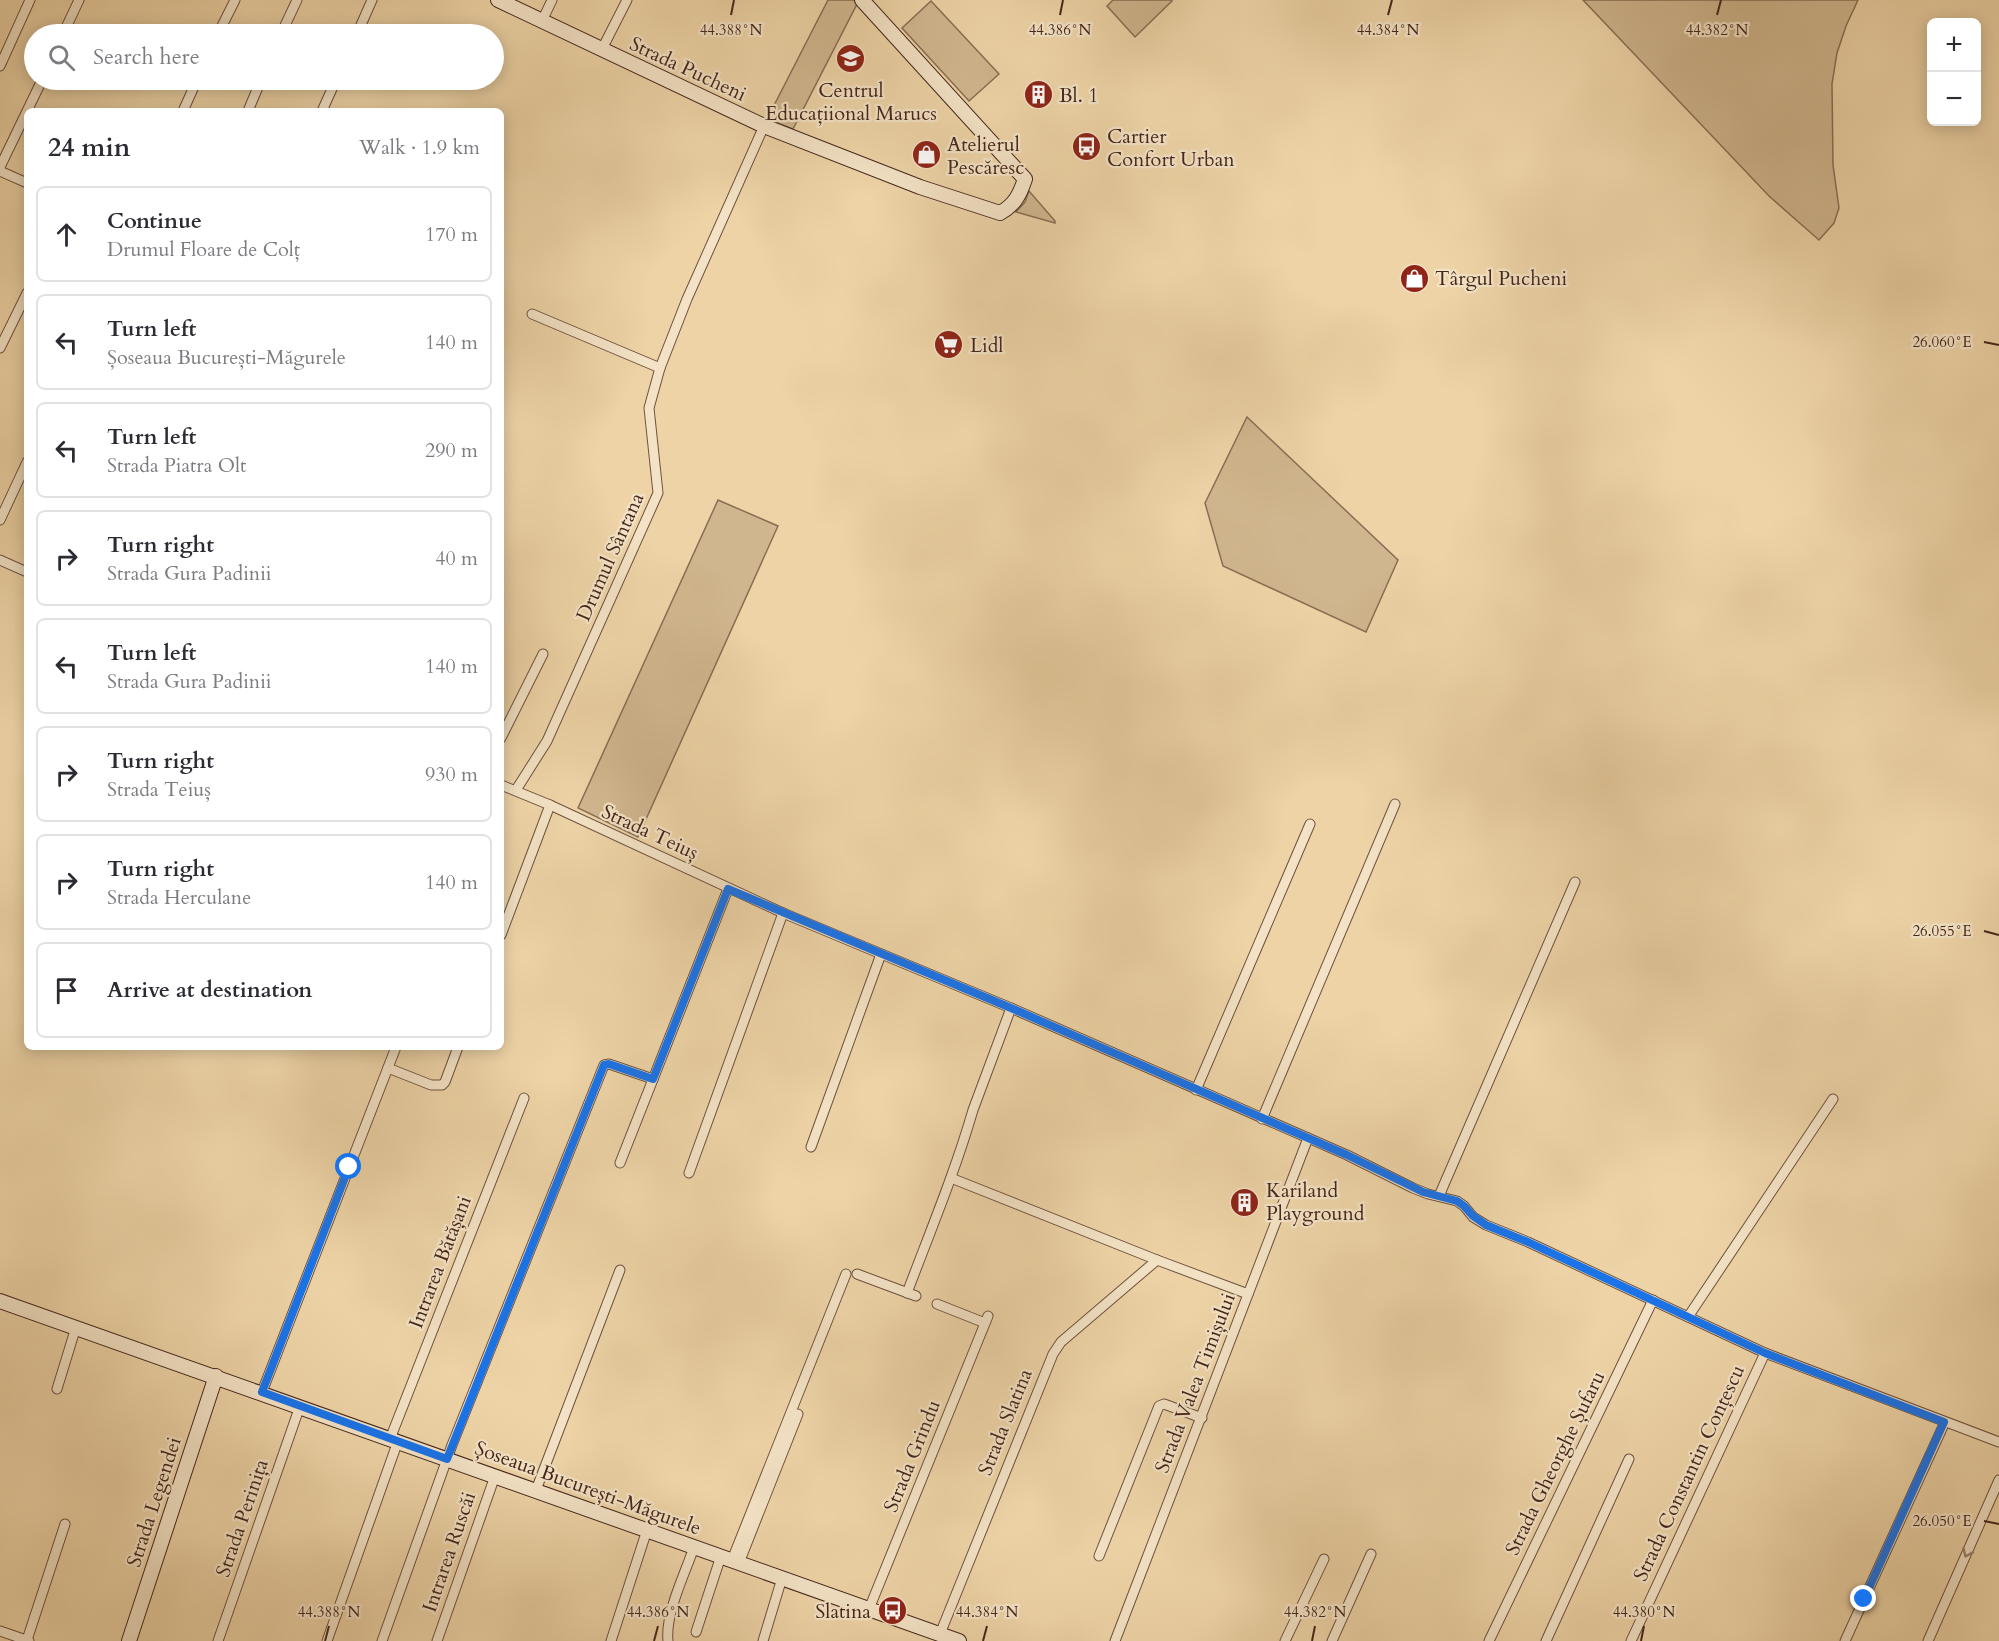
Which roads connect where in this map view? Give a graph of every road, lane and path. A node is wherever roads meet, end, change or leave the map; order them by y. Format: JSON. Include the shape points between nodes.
{"nodes":[{"id":1,"x":30,"y":0,"type":"edge"},
{"id":2,"x":79,"y":0,"type":"edge"},
{"id":3,"x":235,"y":0,"type":"edge"},
{"id":4,"x":297,"y":0,"type":"edge"},
{"id":5,"x":372,"y":0,"type":"edge"},
{"id":6,"x":498,"y":0,"type":"edge"},
{"id":7,"x":552,"y":0,"type":"edge"},
{"id":8,"x":627,"y":0,"type":"edge"},
{"id":9,"x":868,"y":2,"type":"edge"},
{"id":10,"x":542,"y":21,"type":"junction"},
{"id":11,"x":68,"y":24,"type":"edge"},
{"id":12,"x":223,"y":24,"type":"edge"},
{"id":13,"x":286,"y":24,"type":"edge"},
{"id":14,"x":361,"y":24,"type":"edge"},
{"id":15,"x":602,"y":49,"type":"junction"},
{"id":16,"x":0,"y":66,"type":"edge"},
{"id":17,"x":37,"y":90,"type":"edge"},
{"id":18,"x":192,"y":90,"type":"edge"},
{"id":19,"x":257,"y":90,"type":"edge"},
{"id":20,"x":331,"y":90,"type":"edge"},
{"id":21,"x":29,"y":108,"type":"edge"},
{"id":22,"x":184,"y":108,"type":"edge"},
{"id":23,"x":249,"y":108,"type":"edge"},
{"id":24,"x":323,"y":108,"type":"edge"},
{"id":25,"x":24,"y":118,"type":"edge"},
{"id":26,"x":764,"y":126,"type":"junction"},
{"id":27,"x":0,"y":169,"type":"edge"},
{"id":28,"x":24,"y":181,"type":"edge"},
{"id":29,"x":24,"y":298,"type":"edge"},
{"id":30,"x":532,"y":314,"type":"dead end"},
{"id":31,"x":0,"y":348,"type":"edge"},
{"id":32,"x":660,"y":368,"type":"junction"},
{"id":33,"x":24,"y":468,"type":"edge"},
{"id":34,"x":0,"y":520,"type":"edge"},
{"id":35,"x":0,"y":560,"type":"edge"},
{"id":36,"x":24,"y":571,"type":"edge"},
{"id":37,"x":543,"y":654,"type":"dead end"},
{"id":38,"x":504,"y":732,"type":"edge"},
{"id":39,"x":504,"y":786,"type":"edge"},
{"id":40,"x":516,"y":790,"type":"junction"},
{"id":41,"x":1395,"y":804,"type":"dead end"},
{"id":42,"x":550,"y":805,"type":"junction"},
{"id":43,"x":1310,"y":824,"type":"dead end"},
{"id":44,"x":1575,"y":882,"type":"dead end"},
{"id":45,"x":728,"y":889,"type":"junction"},
{"id":46,"x":783,"y":914,"type":"junction"},
{"id":47,"x":504,"y":927,"type":"edge"},
{"id":48,"x":881,"y":954,"type":"junction"},
{"id":49,"x":1011,"y":1008,"type":"junction"},
{"id":50,"x":395,"y":1050,"type":"edge"},
{"id":51,"x":457,"y":1050,"type":"edge"},
{"id":52,"x":388,"y":1068,"type":"junction"},
{"id":53,"x":653,"y":1079,"type":"junction"},
{"id":54,"x":1196,"y":1090,"type":"junction"},
{"id":55,"x":524,"y":1098,"type":"dead end"},
{"id":56,"x":1833,"y":1099,"type":"dead end"},
{"id":57,"x":1262,"y":1119,"type":"junction"},
{"id":58,"x":1308,"y":1138,"type":"junction"},
{"id":59,"x":811,"y":1147,"type":"dead end"},
{"id":60,"x":620,"y":1163,"type":"dead end"},
{"id":61,"x":689,"y":1173,"type":"dead end"},
{"id":62,"x":951,"y":1178,"type":"junction"},
{"id":63,"x":1439,"y":1196,"type":"junction"},
{"id":64,"x":1157,"y":1260,"type":"junction"},
{"id":65,"x":620,"y":1270,"type":"dead end"},
{"id":66,"x":846,"y":1274,"type":"dead end"},
{"id":67,"x":857,"y":1274,"type":"dead end"},
{"id":68,"x":1248,"y":1294,"type":"junction"},
{"id":69,"x":0,"y":1300,"type":"edge"},
{"id":70,"x":1653,"y":1300,"type":"junction"},
{"id":71,"x":937,"y":1304,"type":"dead end"},
{"id":72,"x":1688,"y":1317,"type":"junction"},
{"id":73,"x":76,"y":1327,"type":"junction"},
{"id":74,"x":1765,"y":1353,"type":"junction"},
{"id":75,"x":216,"y":1376,"type":"junction"},
{"id":76,"x":57,"y":1389,"type":"dead end"},
{"id":77,"x":262,"y":1392,"type":"junction"},
{"id":78,"x":300,"y":1406,"type":"junction"},
{"id":79,"x":798,"y":1414,"type":"dead end"},
{"id":80,"x":1202,"y":1418,"type":"junction"},
{"id":81,"x":1944,"y":1422,"type":"junction"},
{"id":82,"x":394,"y":1440,"type":"junction"},
{"id":83,"x":1999,"y":1442,"type":"edge"},
{"id":84,"x":447,"y":1459,"type":"junction"},
{"id":85,"x":1629,"y":1459,"type":"dead end"},
{"id":86,"x":495,"y":1476,"type":"junction"},
{"id":87,"x":1999,"y":1480,"type":"edge"},
{"id":88,"x":536,"y":1490,"type":"junction"},
{"id":89,"x":65,"y":1524,"type":"dead end"},
{"id":90,"x":647,"y":1530,"type":"junction"},
{"id":91,"x":694,"y":1547,"type":"junction"},
{"id":92,"x":1371,"y":1554,"type":"dead end"},
{"id":93,"x":1099,"y":1556,"type":"dead end"},
{"id":94,"x":1324,"y":1559,"type":"dead end"},
{"id":95,"x":731,"y":1560,"type":"junction"},
{"id":96,"x":782,"y":1578,"type":"junction"},
{"id":97,"x":869,"y":1609,"type":"junction"},
{"id":98,"x":0,"y":1631,"type":"edge"},
{"id":99,"x":696,"y":1632,"type":"dead end"},
{"id":100,"x":940,"y":1634,"type":"junction"},
{"id":101,"x":24,"y":1640,"type":"edge"},
{"id":102,"x":129,"y":1641,"type":"edge"},
{"id":103,"x":218,"y":1641,"type":"edge"},
{"id":104,"x":327,"y":1641,"type":"edge"},
{"id":105,"x":382,"y":1641,"type":"edge"},
{"id":106,"x":437,"y":1641,"type":"edge"},
{"id":107,"x":611,"y":1641,"type":"edge"},
{"id":108,"x":668,"y":1641,"type":"edge"},
{"id":109,"x":763,"y":1641,"type":"edge"},
{"id":110,"x":959,"y":1641,"type":"edge"},
{"id":111,"x":1115,"y":1641,"type":"edge"},
{"id":112,"x":1285,"y":1641,"type":"edge"},
{"id":113,"x":1332,"y":1641,"type":"edge"},
{"id":114,"x":1489,"y":1641,"type":"edge"},
{"id":115,"x":1546,"y":1641,"type":"edge"},
{"id":116,"x":1631,"y":1641,"type":"edge"},
{"id":117,"x":1845,"y":1641,"type":"edge"},
{"id":118,"x":1928,"y":1641,"type":"edge"}],
"edges":[{"from":1,"to":16,"type":"street"},
{"from":2,"to":11,"type":"street"},
{"from":3,"to":12,"type":"street"},
{"from":4,"to":13,"type":"street"},
{"from":5,"to":14,"type":"street"},
{"from":6,"to":10,"type":"street","name":"Strada Pucheni"},
{"from":7,"to":10,"type":"street"},
{"from":8,"to":15,"type":"street"},
{"from":9,"to":26,"type":"street","name":"Strada Pucheni","via":[[1025,179],[1018,197],[1000,213],[920,187]]},
{"from":10,"to":15,"type":"street","name":"Strada Pucheni"},
{"from":15,"to":26,"type":"street","name":"Strada Pucheni"},
{"from":17,"to":21,"type":"street"},
{"from":18,"to":22,"type":"street"},
{"from":19,"to":23,"type":"street"},
{"from":20,"to":24,"type":"street"},
{"from":25,"to":27,"type":"street"},
{"from":26,"to":32,"type":"street","name":"Drumul Sântana"},
{"from":27,"to":28,"type":"street"},
{"from":29,"to":31,"type":"street"},
{"from":30,"to":32,"type":"street"},
{"from":32,"to":40,"type":"street","name":"Drumul Sântana","via":[[650,408],[658,493],[547,741]]},
{"from":33,"to":34,"type":"street"},
{"from":35,"to":36,"type":"street"},
{"from":37,"to":38,"type":"street"},
{"from":39,"to":40,"type":"street","name":"Strada Teiuș"},
{"from":40,"to":42,"type":"street","name":"Strada Teiuș"},
{"from":41,"to":57,"type":"street"},
{"from":42,"to":45,"type":"street","name":"Strada Teiuș"},
{"from":42,"to":47,"type":"street"},
{"from":43,"to":54,"type":"street"},
{"from":44,"to":63,"type":"street"},
{"from":45,"to":46,"type":"street","name":"Strada Teiuș"},
{"from":45,"to":53,"type":"street"},
{"from":46,"to":48,"type":"street","name":"Strada Teiuș"},
{"from":46,"to":61,"type":"street"},
{"from":48,"to":49,"type":"street","name":"Strada Teiuș"},
{"from":48,"to":59,"type":"street"},
{"from":49,"to":54,"type":"street","name":"Strada Teiuș"},
{"from":49,"to":62,"type":"street"},
{"from":50,"to":52,"type":"street"},
{"from":51,"to":52,"type":"street","via":[[442,1085],[430,1085]]},
{"from":52,"to":77,"type":"street"},
{"from":53,"to":60,"type":"street"},
{"from":53,"to":84,"type":"street","via":[[604,1065]]},
{"from":54,"to":57,"type":"street","name":"Strada Teiuș"},
{"from":55,"to":82,"type":"street","name":"Intrarea Bătășani"},
{"from":56,"to":72,"type":"street"},
{"from":57,"to":58,"type":"street","name":"Strada Teiuș"},
{"from":58,"to":63,"type":"street","name":"Strada Teiuș","via":[[1413,1188]]},
{"from":58,"to":68,"type":"street","name":"Strada Valea Timișului"},
{"from":62,"to":64,"type":"street"},
{"from":62,"to":67,"type":"street","via":[[911,1295]]},
{"from":63,"to":70,"type":"street","name":"Strada Teiuș","via":[[1461,1203],[1486,1225]]},
{"from":64,"to":68,"type":"street"},
{"from":64,"to":100,"type":"street","name":"Strada Slatina","via":[[1053,1353]]},
{"from":65,"to":88,"type":"street"},
{"from":66,"to":95,"type":"street"},
{"from":68,"to":80,"type":"street","name":"Strada Valea Timișului"},
{"from":69,"to":73,"type":"street","name":"Șoseaua București-Măgurele"},
{"from":70,"to":72,"type":"street","name":"Strada Teiuș"},
{"from":70,"to":114,"type":"street","name":"Strada Gheorghe Șufaru"},
{"from":71,"to":97,"type":"street","name":"Strada Grindu","via":[[986,1320]]},
{"from":72,"to":74,"type":"street","name":"Strada Teiuș"},
{"from":73,"to":75,"type":"street","name":"Șoseaua București-Măgurele"},
{"from":73,"to":76,"type":"street"},
{"from":74,"to":81,"type":"street","name":"Strada Teiuș"},
{"from":74,"to":116,"type":"street","name":"Strada Constantin Conțescu"},
{"from":75,"to":77,"type":"street","name":"Șoseaua București-Măgurele"},
{"from":75,"to":102,"type":"street","name":"Strada Legendei"},
{"from":77,"to":78,"type":"street","name":"Șoseaua București-Măgurele"},
{"from":78,"to":82,"type":"street","name":"Șoseaua București-Măgurele"},
{"from":78,"to":103,"type":"street","name":"Strada Perinița"},
{"from":79,"to":95,"type":"street"},
{"from":80,"to":93,"type":"street","via":[[1164,1404],[1159,1406]]},
{"from":80,"to":111,"type":"street","name":"Strada Valea Timișului"},
{"from":81,"to":83,"type":"street","name":"Strada Teiuș"},
{"from":81,"to":117,"type":"street"},
{"from":82,"to":84,"type":"street","name":"Șoseaua București-Măgurele"},
{"from":82,"to":104,"type":"street","name":"Intrarea Bătășani"},
{"from":84,"to":86,"type":"street","name":"Șoseaua București-Măgurele"},
{"from":84,"to":105,"type":"street"},
{"from":85,"to":115,"type":"street"},
{"from":86,"to":88,"type":"street","name":"Șoseaua București-Măgurele"},
{"from":86,"to":106,"type":"street","name":"Intrarea Ruscăi"},
{"from":87,"to":118,"type":"street","one_way":true},
{"from":88,"to":90,"type":"street","name":"Șoseaua București-Măgurele"},
{"from":89,"to":101,"type":"street"},
{"from":90,"to":91,"type":"street","name":"Șoseaua București-Măgurele"},
{"from":90,"to":107,"type":"street"},
{"from":91,"to":95,"type":"street","name":"Șoseaua București-Măgurele"},
{"from":91,"to":108,"type":"street","via":[[670,1618]]},
{"from":92,"to":113,"type":"street"},
{"from":94,"to":112,"type":"street"},
{"from":95,"to":96,"type":"street","name":"Șoseaua București-Măgurele"},
{"from":95,"to":99,"type":"street"},
{"from":96,"to":97,"type":"street","name":"Șoseaua București-Măgurele"},
{"from":96,"to":109,"type":"street"},
{"from":97,"to":100,"type":"street","name":"Șoseaua București-Măgurele"},
{"from":98,"to":101,"type":"street"},
{"from":100,"to":110,"type":"street","name":"Șoseaua București-Măgurele"}]}
